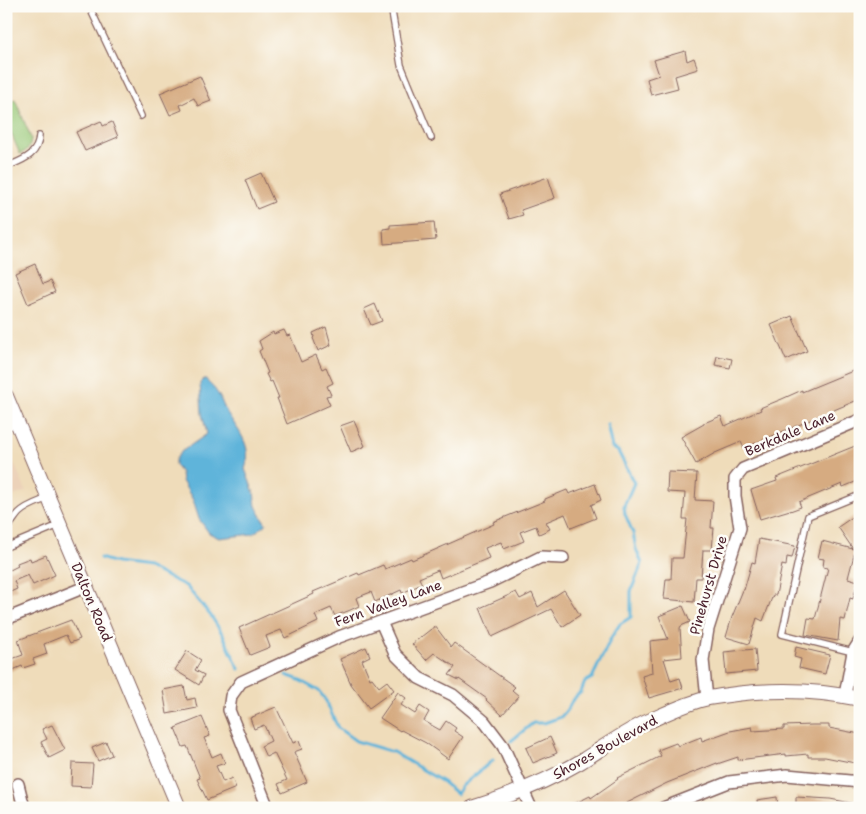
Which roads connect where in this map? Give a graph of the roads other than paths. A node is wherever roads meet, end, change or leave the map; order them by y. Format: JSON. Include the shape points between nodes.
{"nodes":[{"id":1,"x":89,"y":6,"type":"edge"},
{"id":2,"x":391,"y":6,"type":"edge"},
{"id":3,"x":141,"y":116,"type":"dead end"},
{"id":4,"x":39,"y":136,"type":"dead end"},
{"id":5,"x":431,"y":138,"type":"dead end"},
{"id":6,"x":6,"y":167,"type":"edge"},
{"id":7,"x":6,"y":396,"type":"edge"},
{"id":8,"x":860,"y":420,"type":"edge"},
{"id":9,"x":12,"y":425,"type":"edge"},
{"id":10,"x":735,"y":479,"type":"joint"},
{"id":11,"x":860,"y":495,"type":"edge"},
{"id":12,"x":48,"y":498,"type":"junction"},
{"id":13,"x":59,"y":525,"type":"junction"},
{"id":14,"x":6,"y":528,"type":"edge"},
{"id":15,"x":6,"y":548,"type":"edge"},
{"id":16,"x":563,"y":558,"type":"dead end"},
{"id":17,"x":85,"y":587,"type":"junction"},
{"id":18,"x":6,"y":619,"type":"edge"},
{"id":19,"x":381,"y":622,"type":"junction"},
{"id":20,"x":860,"y":641,"type":"edge"},
{"id":21,"x":853,"y":652,"type":"junction"},
{"id":22,"x":845,"y":695,"type":"junction"},
{"id":23,"x":707,"y":698,"type":"junction"},
{"id":24,"x":860,"y":699,"type":"edge"},
{"id":25,"x":860,"y":782,"type":"edge"},
{"id":26,"x":18,"y":784,"type":"dead end"},
{"id":27,"x":523,"y":790,"type":"junction"},
{"id":28,"x":24,"y":808,"type":"edge"},
{"id":29,"x":179,"y":808,"type":"edge"},
{"id":30,"x":268,"y":808,"type":"edge"},
{"id":31,"x":472,"y":808,"type":"edge"},
{"id":32,"x":531,"y":808,"type":"edge"},
{"id":33,"x":663,"y":808,"type":"edge"}],
"edges":[{"from":1,"to":3,"type":"lane"},
{"from":2,"to":5,"type":"lane","via":[[401,65]]},
{"from":4,"to":6,"type":"lane","via":[[36,151]]},
{"from":7,"to":9,"type":"street","name":"Dalton Road"},
{"from":8,"to":10,"type":"street","name":"Berkdale Lane","via":[[744,469]]},
{"from":9,"to":12,"type":"street","name":"Dalton Road"},
{"from":10,"to":23,"type":"street","name":"Pinehurst Drive","via":[[740,528],[708,629],[704,660]]},
{"from":11,"to":21,"type":"lane","via":[[808,516],[782,634]]},
{"from":12,"to":13,"type":"street","name":"Dalton Road"},
{"from":12,"to":14,"type":"lane","via":[[23,510]]},
{"from":13,"to":15,"type":"lane"},
{"from":13,"to":17,"type":"street","name":"Dalton Road"},
{"from":16,"to":19,"type":"street","name":"Fern Valley Lane","via":[[541,557],[490,582]]},
{"from":17,"to":18,"type":"street"},
{"from":17,"to":29,"type":"street","name":"Dalton Road"},
{"from":19,"to":27,"type":"street","via":[[394,654],[419,678],[453,695],[484,720],[503,746]]},
{"from":19,"to":30,"type":"street","name":"Fern Valley Lane","via":[[339,637],[241,682],[230,696],[229,710]]},
{"from":20,"to":21,"type":"street"},
{"from":21,"to":22,"type":"street"},
{"from":22,"to":23,"type":"street","name":"Shores Boulevard","via":[[778,690]]},
{"from":22,"to":24,"type":"street","name":"Shores Boulevard"},
{"from":23,"to":27,"type":"street","name":"Shores Boulevard","via":[[648,721],[580,762]]},
{"from":25,"to":33,"type":"street","via":[[787,775],[729,782]]},
{"from":26,"to":28,"type":"street"},
{"from":27,"to":31,"type":"street","name":"Shores Boulevard"},
{"from":27,"to":32,"type":"street"}]}
